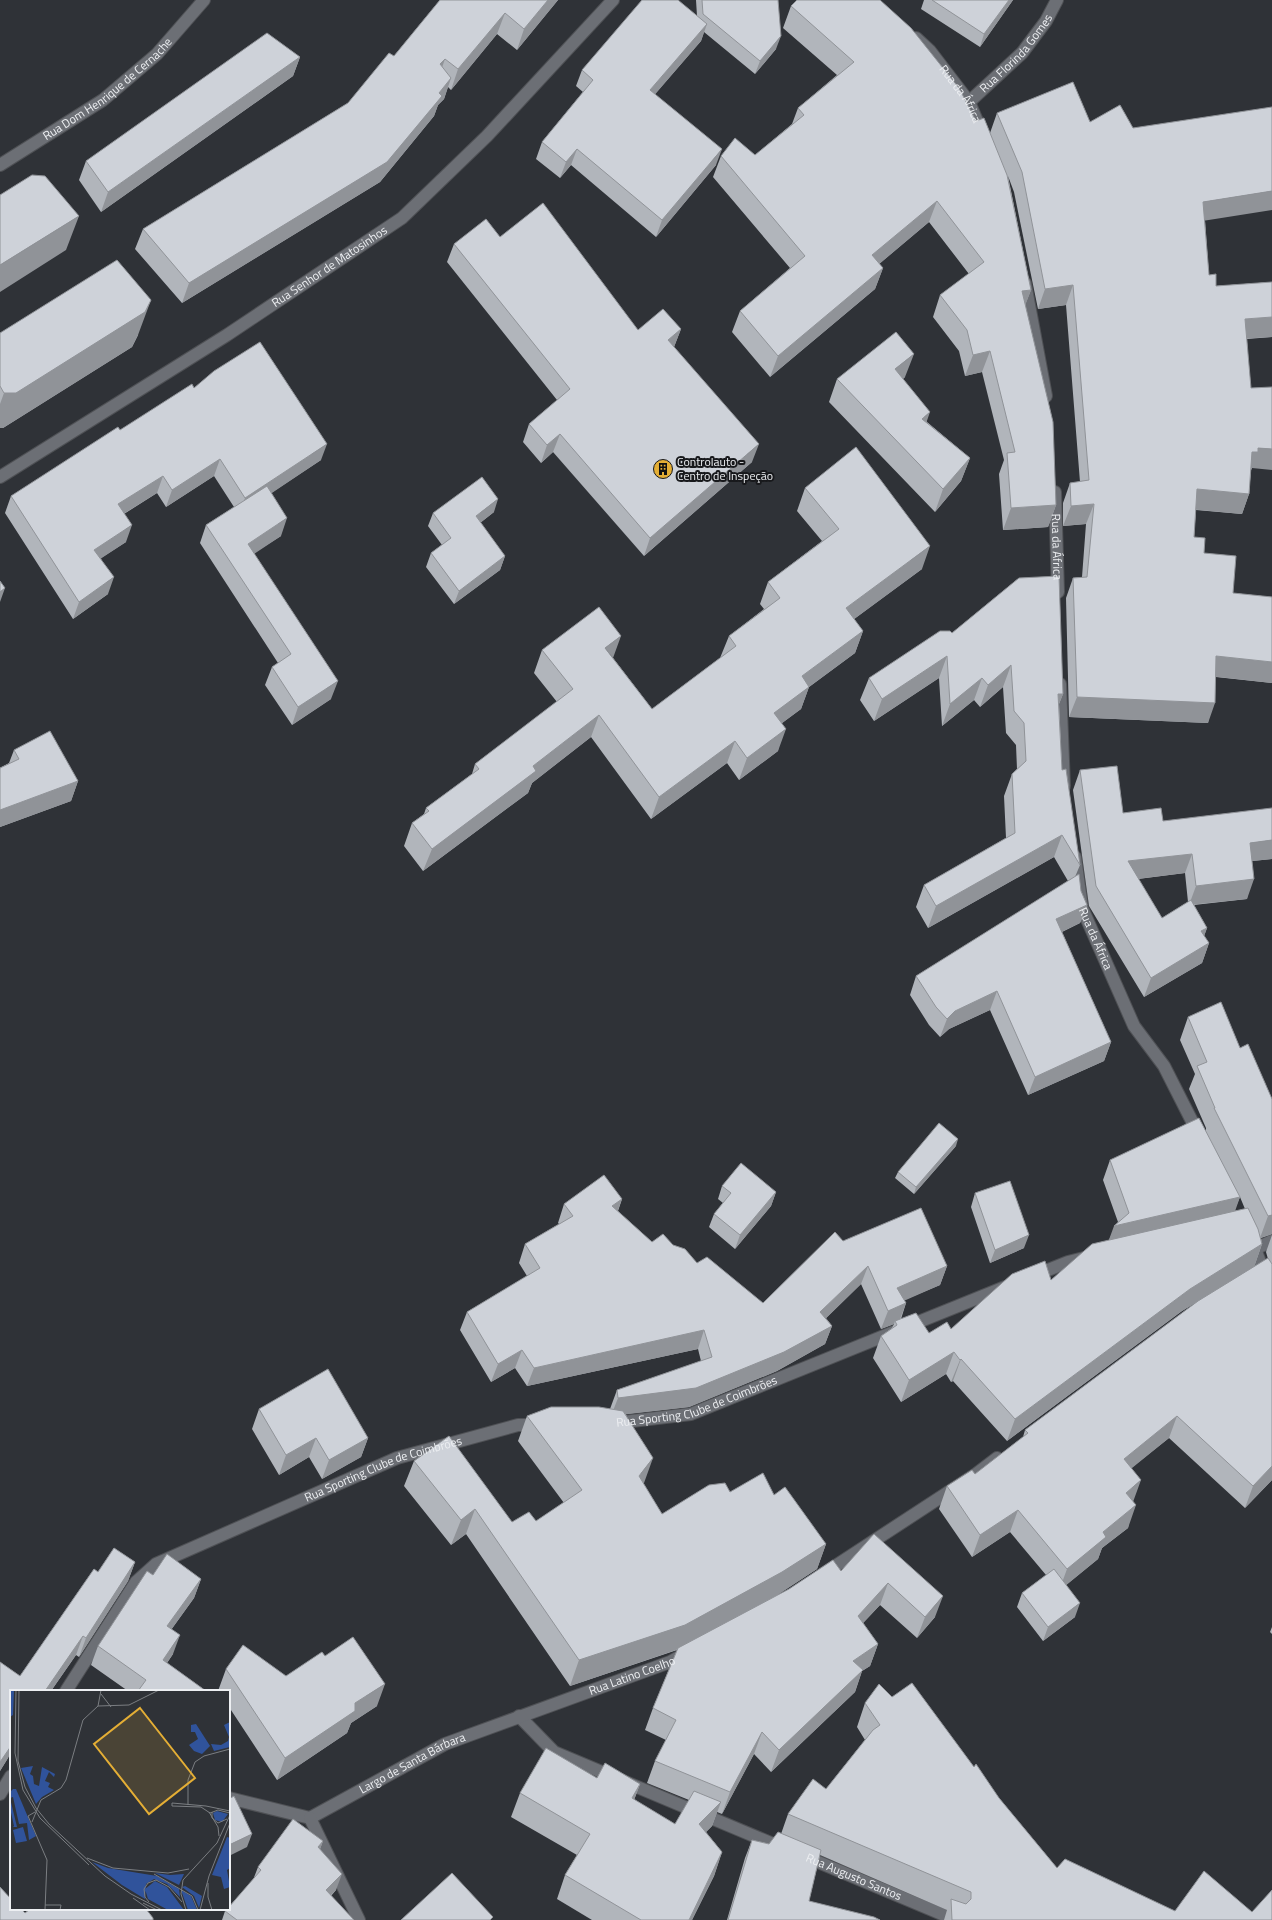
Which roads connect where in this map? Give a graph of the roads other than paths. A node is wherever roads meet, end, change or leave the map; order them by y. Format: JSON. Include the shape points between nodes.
{"nodes":[{"id":1,"x":204,"y":0,"type":"edge"},
{"id":2,"x":613,"y":0,"type":"edge"},
{"id":3,"x":1057,"y":0,"type":"edge"},
{"id":4,"x":908,"y":30,"type":"edge"},
{"id":5,"x":969,"y":102,"type":"junction"},
{"id":6,"x":987,"y":144,"type":"edge"},
{"id":7,"x":0,"y":164,"type":"edge"},
{"id":8,"x":1022,"y":268,"type":"edge"},
{"id":9,"x":1048,"y":408,"type":"edge"},
{"id":10,"x":0,"y":477,"type":"edge"},
{"id":11,"x":1055,"y":483,"type":"edge"},
{"id":12,"x":1058,"y":601,"type":"edge"},
{"id":13,"x":1060,"y":673,"type":"edge"},
{"id":14,"x":1066,"y":795,"type":"edge"},
{"id":15,"x":1073,"y":848,"type":"edge"},
{"id":16,"x":1203,"y":1144,"type":"edge"},
{"id":17,"x":1246,"y":1229,"type":"edge"},
{"id":18,"x":1272,"y":1241,"type":"edge"},
{"id":19,"x":1256,"y":1248,"type":"junction"},
{"id":20,"x":1098,"y":1255,"type":"edge"},
{"id":21,"x":1263,"y":1270,"type":"junction"},
{"id":22,"x":1250,"y":1278,"type":"edge"},
{"id":23,"x":1272,"y":1287,"type":"edge"},
{"id":24,"x":548,"y":1425,"type":"edge"},
{"id":25,"x":601,"y":1425,"type":"edge"},
{"id":26,"x":1007,"y":1450,"type":"edge"},
{"id":27,"x":810,"y":1582,"type":"edge"},
{"id":28,"x":697,"y":1647,"type":"edge"},
{"id":29,"x":67,"y":1690,"type":"edge"},
{"id":30,"x":519,"y":1716,"type":"junction"},
{"id":31,"x":10,"y":1778,"type":"edge"},
{"id":32,"x":0,"y":1794,"type":"edge"},
{"id":33,"x":230,"y":1798,"type":"edge"},
{"id":34,"x":310,"y":1818,"type":"junction"},
{"id":35,"x":359,"y":1920,"type":"edge"},
{"id":36,"x":956,"y":1920,"type":"edge"}],
"edges":[{"from":1,"to":7,"type":"street","name":"Rua Dom Henrique de Cernache","via":[[157,54],[102,100]]},
{"from":2,"to":10,"type":"street","name":"Rua Senhor de Matosinhos","via":[[487,136],[402,218],[227,334]]},
{"from":3,"to":5,"type":"street","name":"Rua Florinda Gomes","via":[[1046,21],[1022,53]]},
{"from":4,"to":5,"type":"street","name":"Rua da África","via":[[930,51]]},
{"from":5,"to":6,"type":"street","name":"Rua da África"},
{"from":8,"to":9,"type":"street"},
{"from":11,"to":12,"type":"street","name":"Rua da África"},
{"from":13,"to":14,"type":"street"},
{"from":15,"to":16,"type":"street","name":"Rua da África","via":[[1082,908],[1134,1026],[1164,1066]]},
{"from":17,"to":19,"type":"street"},
{"from":18,"to":19,"type":"street"},
{"from":19,"to":21,"type":"street"},
{"from":20,"to":25,"type":"street","name":"Rua Sporting Clube de Coimbrões","via":[[1068,1262],[691,1414]]},
{"from":21,"to":22,"type":"street"},
{"from":21,"to":23,"type":"street"},
{"from":24,"to":29,"type":"street","name":"Rua Sporting Clube de Coimbrões","via":[[518,1425],[397,1458],[156,1564],[136,1582]]},
{"from":26,"to":27,"type":"street","via":[[976,1474]]},
{"from":28,"to":30,"type":"street","name":"Rua Latino Coelho","via":[[670,1662]]},
{"from":30,"to":34,"type":"street","name":"Largo de Santa Bárbara","via":[[445,1744]]},
{"from":30,"to":36,"type":"street","name":"Rua Augusto Santos","via":[[554,1752]]},
{"from":31,"to":32,"type":"street"},
{"from":33,"to":34,"type":"street"},
{"from":34,"to":35,"type":"street"}]}
